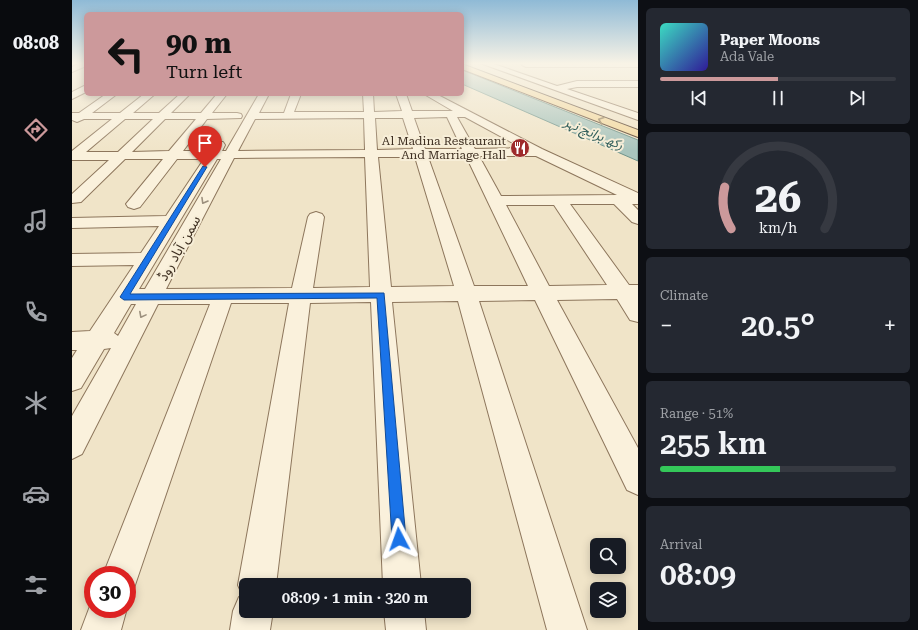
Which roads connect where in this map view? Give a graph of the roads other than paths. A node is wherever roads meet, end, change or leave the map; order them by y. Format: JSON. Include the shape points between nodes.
{"nodes":[{"id":1,"x":530,"y":92,"type":"edge"},
{"id":2,"x":553,"y":92,"type":"edge"},
{"id":3,"x":564,"y":92,"type":"edge"},
{"id":4,"x":109,"y":96,"type":"edge"},
{"id":5,"x":147,"y":96,"type":"edge"},
{"id":6,"x":183,"y":96,"type":"edge"},
{"id":7,"x":220,"y":96,"type":"edge"},
{"id":8,"x":250,"y":96,"type":"edge"},
{"id":9,"x":262,"y":96,"type":"edge"},
{"id":10,"x":295,"y":96,"type":"edge"},
{"id":11,"x":368,"y":96,"type":"edge"},
{"id":12,"x":402,"y":96,"type":"edge"},
{"id":13,"x":432,"y":96,"type":"edge"},
{"id":14,"x":409,"y":115,"type":"junction"},
{"id":15,"x":459,"y":115,"type":"junction"},
{"id":16,"x":122,"y":116,"type":"junction"},
{"id":17,"x":162,"y":116,"type":"junction"},
{"id":18,"x":205,"y":116,"type":"junction"},
{"id":19,"x":244,"y":116,"type":"junction"},
{"id":20,"x":288,"y":116,"type":"junction"},
{"id":21,"x":369,"y":116,"type":"junction"},
{"id":22,"x":638,"y":117,"type":"edge"},
{"id":23,"x":75,"y":118,"type":"edge"},
{"id":24,"x":638,"y":124,"type":"edge"},
{"id":25,"x":638,"y":134,"type":"edge"},
{"id":26,"x":538,"y":152,"type":"junction"},
{"id":27,"x":371,"y":153,"type":"junction"},
{"id":28,"x":420,"y":153,"type":"junction"},
{"id":29,"x":471,"y":153,"type":"junction"},
{"id":30,"x":222,"y":154,"type":"junction"},
{"id":31,"x":122,"y":155,"type":"junction"},
{"id":32,"x":173,"y":155,"type":"junction"},
{"id":33,"x":72,"y":156,"type":"edge"},
{"id":34,"x":76,"y":199,"type":"dead end"},
{"id":35,"x":618,"y":199,"type":"junction"},
{"id":36,"x":637,"y":199,"type":"edge"},
{"id":37,"x":559,"y":200,"type":"junction"},
{"id":38,"x":495,"y":201,"type":"junction"},
{"id":39,"x":134,"y":204,"type":"dead end"},
{"id":40,"x":316,"y":217,"type":"dead end"},
{"id":41,"x":638,"y":219,"type":"edge"},
{"id":42,"x":171,"y":221,"type":"junction"},
{"id":43,"x":72,"y":223,"type":"edge"},
{"id":44,"x":147,"y":259,"type":"junction"},
{"id":45,"x":72,"y":260,"type":"edge"},
{"id":46,"x":630,"y":293,"type":"edge"},
{"id":47,"x":542,"y":294,"type":"junction"},
{"id":48,"x":381,"y":295,"type":"junction"},
{"id":49,"x":467,"y":295,"type":"junction"},
{"id":50,"x":152,"y":296,"type":"junction"},
{"id":51,"x":223,"y":296,"type":"junction"},
{"id":52,"x":301,"y":296,"type":"junction"},
{"id":53,"x":124,"y":297,"type":"junction"},
{"id":54,"x":638,"y":314,"type":"edge"},
{"id":55,"x":129,"y":339,"type":"junction"},
{"id":56,"x":96,"y":340,"type":"junction"},
{"id":57,"x":72,"y":341,"type":"edge"},
{"id":58,"x":72,"y":380,"type":"edge"},
{"id":59,"x":629,"y":441,"type":"edge"},
{"id":60,"x":72,"y":444,"type":"edge"},
{"id":61,"x":638,"y":479,"type":"edge"},
{"id":62,"x":124,"y":566,"type":"edge"},
{"id":63,"x":258,"y":578,"type":"edge"},
{"id":64,"x":401,"y":578,"type":"edge"},
{"id":65,"x":105,"y":618,"type":"edge"},
{"id":66,"x":252,"y":618,"type":"edge"},
{"id":67,"x":405,"y":618,"type":"edge"},
{"id":68,"x":101,"y":630,"type":"edge"},
{"id":69,"x":250,"y":630,"type":"edge"},
{"id":70,"x":406,"y":630,"type":"edge"},
{"id":71,"x":567,"y":630,"type":"edge"}],
"edges":[{"from":25,"to":1,"type":"main road","one_way":true},
{"from":2,"to":24,"type":"main road"},
{"from":3,"to":22,"type":"street"},
{"from":4,"to":23,"type":"street"},
{"from":5,"to":16,"type":"street"},
{"from":6,"to":17,"type":"street"},
{"from":7,"to":18,"type":"street"},
{"from":8,"to":19,"type":"street","name":"سمن آباد روڈ"},
{"from":9,"to":19,"type":"street","name":"سمن آباد روڈ"},
{"from":10,"to":20,"type":"street"},
{"from":11,"to":21,"type":"street"},
{"from":12,"to":14,"type":"street"},
{"from":13,"to":15,"type":"street"},
{"from":14,"to":15,"type":"street"},
{"from":14,"to":21,"type":"street"},
{"from":14,"to":28,"type":"street"},
{"from":15,"to":26,"type":"street"},
{"from":15,"to":29,"type":"street"},
{"from":16,"to":17,"type":"street"},
{"from":16,"to":23,"type":"street"},
{"from":16,"to":33,"type":"street"},
{"from":17,"to":18,"type":"street"},
{"from":17,"to":31,"type":"street"},
{"from":18,"to":19,"type":"street"},
{"from":18,"to":32,"type":"street"},
{"from":19,"to":20,"type":"street"},
{"from":19,"to":30,"type":"street","name":"سمن آباد روڈ"},
{"from":20,"to":21,"type":"street"},
{"from":21,"to":27,"type":"street"},
{"from":26,"to":29,"type":"street"},
{"from":26,"to":36,"type":"street"},
{"from":27,"to":28,"type":"street"},
{"from":27,"to":30,"type":"street"},
{"from":27,"to":48,"type":"street"},
{"from":28,"to":29,"type":"street"},
{"from":28,"to":49,"type":"street"},
{"from":29,"to":38,"type":"street"},
{"from":30,"to":32,"type":"street"},
{"from":30,"to":42,"type":"street","name":"سمن آباد روڈ"},
{"from":30,"to":50,"type":"street","name":"سمن آباد روڈ","one_way":true},
{"from":31,"to":32,"type":"street"},
{"from":31,"to":33,"type":"street"},
{"from":31,"to":34,"type":"street"},
{"from":32,"to":39,"type":"street"},
{"from":35,"to":36,"type":"street"},
{"from":35,"to":37,"type":"street"},
{"from":35,"to":41,"type":"street"},
{"from":37,"to":38,"type":"street"},
{"from":37,"to":46,"type":"street"},
{"from":38,"to":47,"type":"street"},
{"from":40,"to":52,"type":"street"},
{"from":42,"to":43,"type":"street"},
{"from":42,"to":44,"type":"street","name":"سمن آباد روڈ"},
{"from":44,"to":45,"type":"street"},
{"from":44,"to":53,"type":"street","name":"سمن آباد روڈ"},
{"from":46,"to":47,"type":"street"},
{"from":46,"to":54,"type":"street"},
{"from":47,"to":49,"type":"street"},
{"from":47,"to":59,"type":"street"},
{"from":48,"to":49,"type":"street"},
{"from":48,"to":52,"type":"street"},
{"from":48,"to":64,"type":"street"},
{"from":49,"to":71,"type":"street"},
{"from":50,"to":51,"type":"street"},
{"from":50,"to":53,"type":"street"},
{"from":50,"to":55,"type":"street","name":"سمن آباد روڈ","one_way":true},
{"from":51,"to":52,"type":"street"},
{"from":51,"to":62,"type":"street"},
{"from":52,"to":63,"type":"street"},
{"from":53,"to":56,"type":"street","name":"سمن آباد روڈ"},
{"from":55,"to":56,"type":"street"},
{"from":55,"to":60,"type":"street","name":"سمن آباد روڈ"},
{"from":56,"to":57,"type":"street"},
{"from":56,"to":58,"type":"street","name":"سمن آباد روڈ"},
{"from":59,"to":61,"type":"street"},
{"from":65,"to":68,"type":"street"},
{"from":66,"to":69,"type":"street"},
{"from":67,"to":70,"type":"street"}]}
